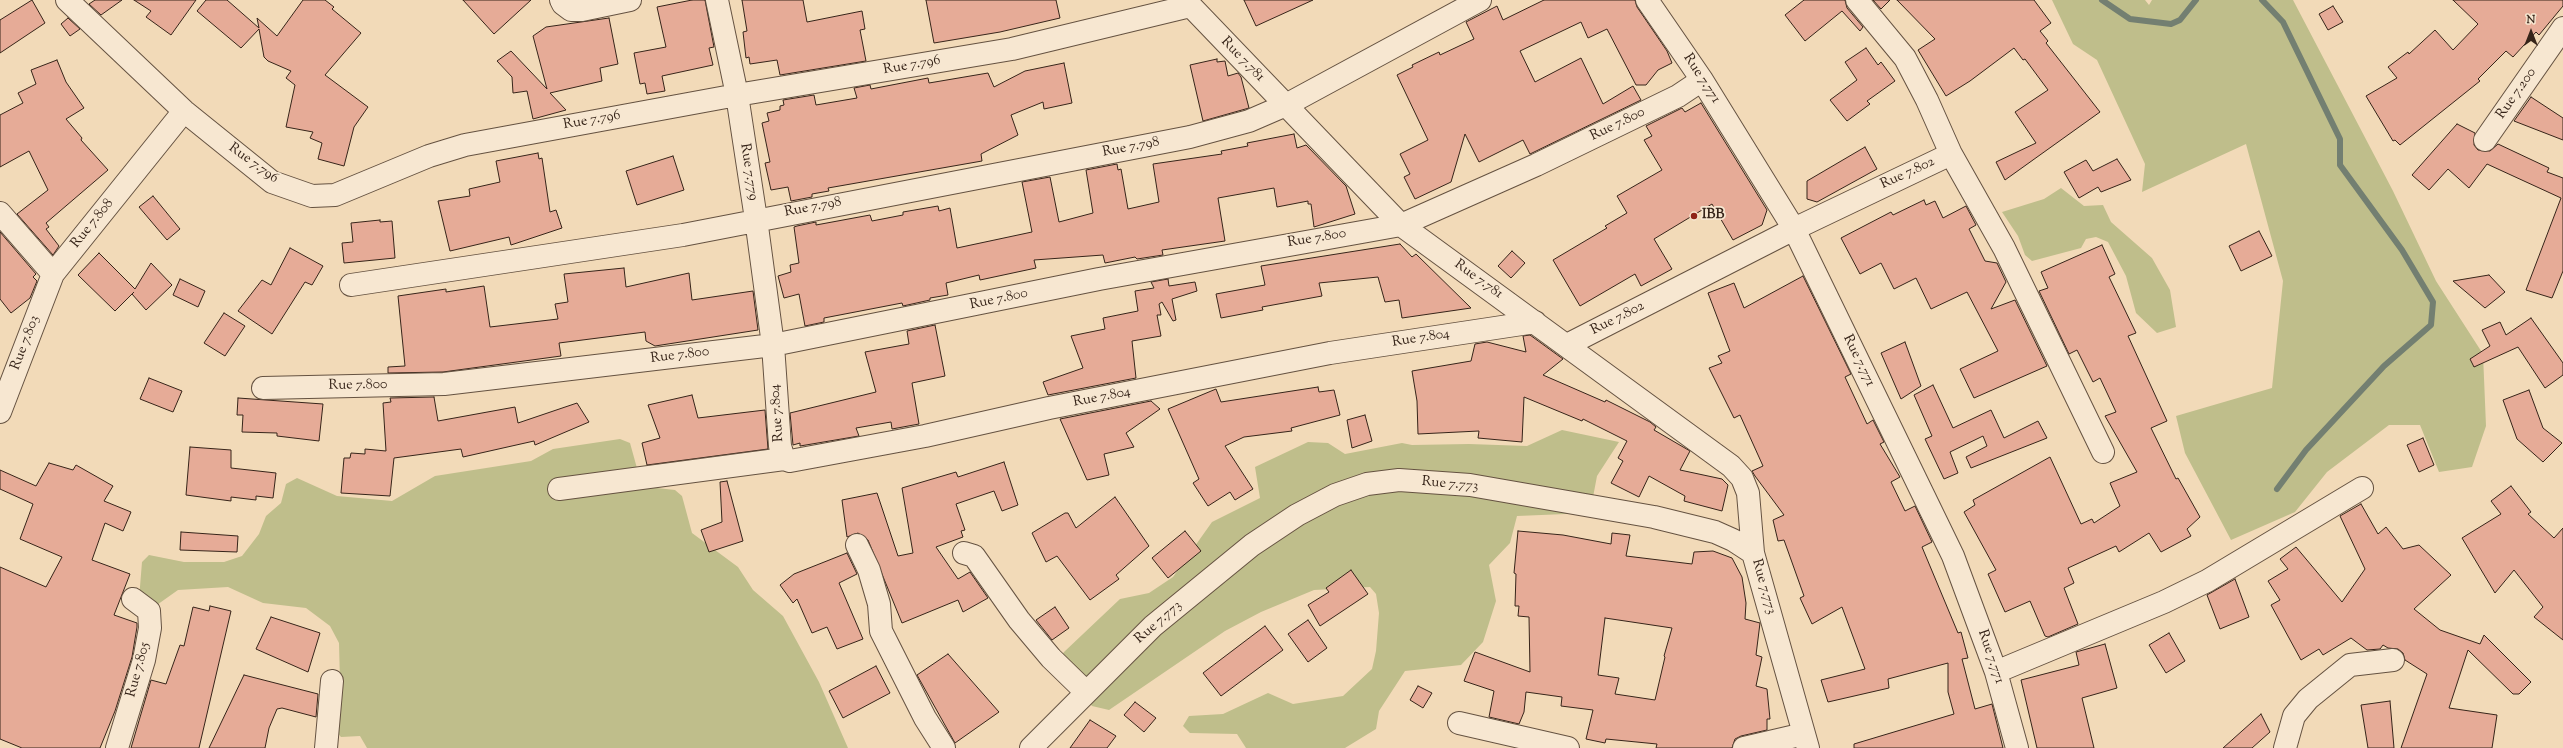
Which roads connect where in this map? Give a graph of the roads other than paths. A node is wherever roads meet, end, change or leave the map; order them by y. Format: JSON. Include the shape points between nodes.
{"nodes":[{"id":1,"x":67,"y":0,"type":"edge"},
{"id":2,"x":561,"y":0,"type":"edge"},
{"id":3,"x":630,"y":0,"type":"edge"},
{"id":4,"x":717,"y":0,"type":"edge"},
{"id":5,"x":1480,"y":0,"type":"edge"},
{"id":6,"x":1648,"y":0,"type":"edge"},
{"id":7,"x":1857,"y":0,"type":"edge"},
{"id":8,"x":1188,"y":3,"type":"edge"},
{"id":9,"x":2563,"y":28,"type":"edge"},
{"id":10,"x":1702,"y":80,"type":"junction"},
{"id":11,"x":737,"y":95,"type":"junction"},
{"id":12,"x":1286,"y":105,"type":"junction"},
{"id":13,"x":184,"y":111,"type":"junction"},
{"id":14,"x":2485,"y":140,"type":"dead end"},
{"id":15,"x":1951,"y":154,"type":"junction"},
{"id":16,"x":0,"y":214,"type":"edge"},
{"id":17,"x":756,"y":219,"type":"junction"},
{"id":18,"x":1401,"y":225,"type":"junction"},
{"id":19,"x":1794,"y":229,"type":"junction"},
{"id":20,"x":53,"y":274,"type":"junction"},
{"id":21,"x":352,"y":286,"type":"dead end"},
{"id":22,"x":1535,"y":322,"type":"junction"},
{"id":23,"x":773,"y":345,"type":"junction"},
{"id":24,"x":1567,"y":346,"type":"junction"},
{"id":25,"x":263,"y":388,"type":"dead end"},
{"id":26,"x":0,"y":412,"type":"edge"},
{"id":27,"x":2103,"y":452,"type":"dead end"},
{"id":28,"x":784,"y":459,"type":"junction"},
{"id":29,"x":2362,"y":488,"type":"dead end"},
{"id":30,"x":559,"y":489,"type":"dead end"},
{"id":31,"x":857,"y":545,"type":"dead end"},
{"id":32,"x":964,"y":553,"type":"dead end"},
{"id":33,"x":1753,"y":553,"type":"junction"},
{"id":34,"x":133,"y":599,"type":"dead end"},
{"id":35,"x":2393,"y":660,"type":"dead end"},
{"id":36,"x":1996,"y":672,"type":"junction"},
{"id":37,"x":332,"y":681,"type":"dead end"},
{"id":38,"x":1086,"y":692,"type":"junction"},
{"id":39,"x":1460,"y":723,"type":"dead end"},
{"id":40,"x":1806,"y":741,"type":"edge"},
{"id":41,"x":1557,"y":747,"type":"edge"},
{"id":42,"x":117,"y":748,"type":"edge"},
{"id":43,"x":326,"y":748,"type":"edge"},
{"id":44,"x":944,"y":748,"type":"edge"},
{"id":45,"x":1031,"y":748,"type":"edge"},
{"id":46,"x":1744,"y":748,"type":"edge"},
{"id":47,"x":2017,"y":748,"type":"edge"},
{"id":48,"x":2285,"y":748,"type":"edge"}],
"edges":[{"from":1,"to":13,"type":"street","name":"Rue 7.796"},
{"from":2,"to":3,"type":"street","via":[[571,10],[582,10]]},
{"from":4,"to":11,"type":"street","name":"Rue 7.779"},
{"from":5,"to":12,"type":"street","name":"Rue 7.798"},
{"from":6,"to":10,"type":"street","name":"Rue 7.771"},
{"from":7,"to":15,"type":"street","via":[[1905,58]]},
{"from":8,"to":11,"type":"street","name":"Rue 7.796","via":[[1012,49]]},
{"from":8,"to":12,"type":"street","name":"Rue 7.781"},
{"from":9,"to":14,"type":"street","name":"Rue 7.200"},
{"from":10,"to":18,"type":"street","name":"Rue 7.800","via":[[1678,96],[1536,165]]},
{"from":10,"to":19,"type":"street","name":"Rue 7.771"},
{"from":11,"to":13,"type":"street","name":"Rue 7.796","via":[[465,145],[429,156],[335,195],[312,196],[272,182]]},
{"from":11,"to":17,"type":"street","name":"Rue 7.779"},
{"from":12,"to":17,"type":"street","name":"Rue 7.798","via":[[1249,121],[1190,137]]},
{"from":12,"to":18,"type":"street","name":"Rue 7.781"},
{"from":13,"to":20,"type":"street","name":"Rue 7.808"},
{"from":15,"to":19,"type":"street","name":"Rue 7.802"},
{"from":15,"to":27,"type":"street","name":"Rue 7.802","via":[[2004,248]]},
{"from":16,"to":20,"type":"street"},
{"from":17,"to":21,"type":"street","name":"Rue 7.798","via":[[683,235]]},
{"from":17,"to":23,"type":"street","name":"Rue 7.779"},
{"from":18,"to":22,"type":"street","name":"Rue 7.781"},
{"from":18,"to":23,"type":"street","name":"Rue 7.800","via":[[1107,277]]},
{"from":19,"to":24,"type":"street","name":"Rue 7.802"},
{"from":19,"to":36,"type":"street","name":"Rue 7.771","via":[[1952,556]]},
{"from":20,"to":26,"type":"street","name":"Rue 7.803"},
{"from":22,"to":24,"type":"street","name":"Rue 7.781"},
{"from":22,"to":28,"type":"street","name":"Rue 7.804","via":[[1330,353],[1049,408],[925,436],[790,461]]},
{"from":23,"to":25,"type":"street","name":"Rue 7.800","via":[[444,384]]},
{"from":23,"to":28,"type":"street","name":"Rue 7.804","via":[[780,446]]},
{"from":24,"to":33,"type":"street","name":"Rue 7.781","via":[[1731,466],[1742,478],[1748,493]]},
{"from":28,"to":30,"type":"street"},
{"from":29,"to":36,"type":"street","via":[[2207,581],[2164,602]]},
{"from":31,"to":44,"type":"street","via":[[879,604],[881,631],[925,718]]},
{"from":32,"to":38,"type":"street","via":[[974,556],[1019,620]]},
{"from":33,"to":38,"type":"street","name":"Rue 7.773","via":[[1714,532],[1654,516],[1470,485],[1399,480],[1367,484],[1335,495],[1297,515],[1252,545],[1152,626]]},
{"from":33,"to":40,"type":"street","name":"Rue 7.773"},
{"from":34,"to":42,"type":"street","name":"Rue 7.805","via":[[149,611],[150,628],[144,660]]},
{"from":35,"to":48,"type":"street","via":[[2350,665],[2308,699],[2294,716]]},
{"from":36,"to":47,"type":"street","name":"Rue 7.771"},
{"from":37,"to":43,"type":"street"},
{"from":38,"to":45,"type":"street","name":"Rue 7.773"},
{"from":39,"to":41,"type":"street"},
{"from":40,"to":46,"type":"street"}]}
